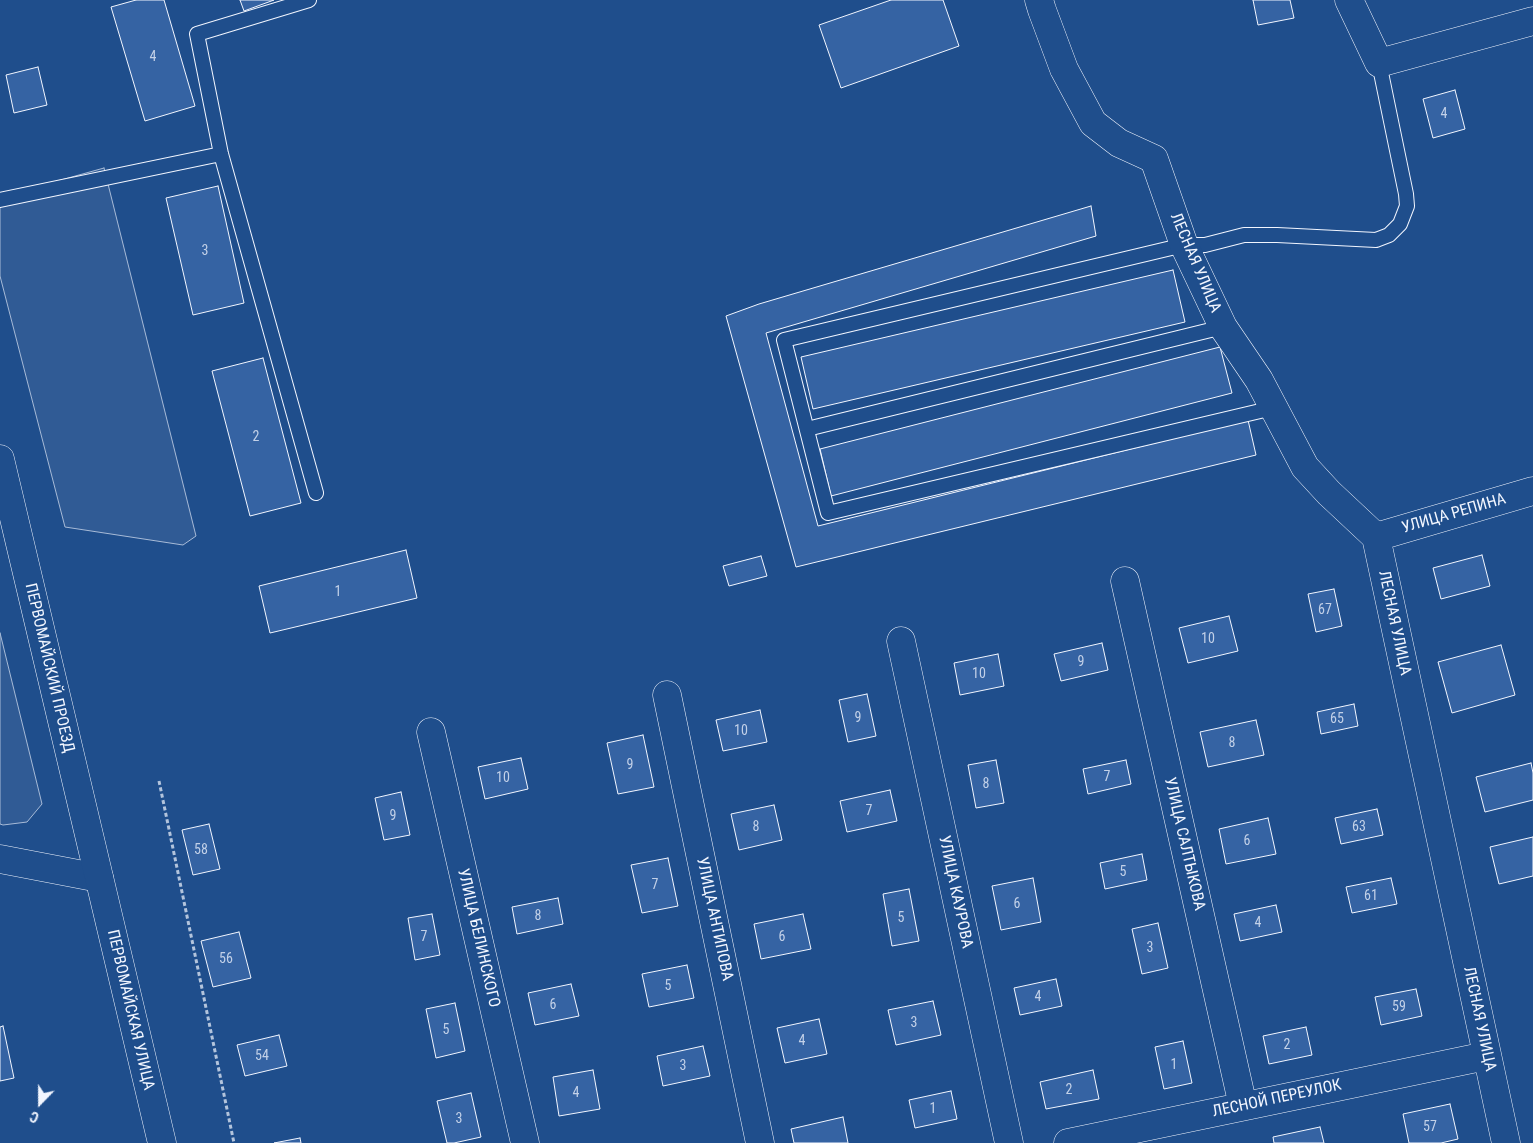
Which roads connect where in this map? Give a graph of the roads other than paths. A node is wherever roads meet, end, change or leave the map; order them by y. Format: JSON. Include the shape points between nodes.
{"nodes":[{"id":1,"x":309,"y":0,"type":"edge"},
{"id":2,"x":1040,"y":0,"type":"edge"},
{"id":3,"x":1350,"y":0,"type":"edge"},
{"id":4,"x":1533,"y":20,"type":"edge"},
{"id":5,"x":1378,"y":64,"type":"junction"},
{"id":6,"x":221,"y":154,"type":"junction"},
{"id":7,"x":0,"y":200,"type":"edge"},
{"id":8,"x":1184,"y":245,"type":"junction"},
{"id":9,"x":1223,"y":327,"type":"junction"},
{"id":10,"x":1273,"y":408,"type":"junction"},
{"id":11,"x":807,"y":429,"type":"junction"},
{"id":12,"x":0,"y":459,"type":"edge"},
{"id":13,"x":1533,"y":491,"type":"edge"},
{"id":14,"x":316,"y":493,"type":"dead end"},
{"id":15,"x":1376,"y":538,"type":"junction"},
{"id":16,"x":1125,"y":581,"type":"dead end"},
{"id":17,"x":901,"y":641,"type":"dead end"},
{"id":18,"x":667,"y":695,"type":"dead end"},
{"id":19,"x":431,"y":732,"type":"dead end"},
{"id":20,"x":0,"y":859,"type":"edge"},
{"id":21,"x":98,"y":878,"type":"junction"},
{"id":22,"x":1486,"y":1056,"type":"junction"},
{"id":23,"x":1243,"y":1106,"type":"junction"},
{"id":24,"x":162,"y":1143,"type":"edge"},
{"id":25,"x":525,"y":1143,"type":"edge"},
{"id":26,"x":760,"y":1143,"type":"edge"},
{"id":27,"x":1009,"y":1143,"type":"edge"},
{"id":28,"x":1068,"y":1143,"type":"edge"},
{"id":29,"x":1506,"y":1143,"type":"edge"}],
"edges":[{"from":1,"to":6,"type":"lane","via":[[197,34]]},
{"from":2,"to":8,"type":"street","name":"ЛЕСНАЯ УЛИЦА","via":[[1064,69],[1092,123],[1119,144],[1154,159]]},
{"from":3,"to":5,"type":"street"},
{"from":4,"to":5,"type":"street"},
{"from":5,"to":8,"type":"lane","via":[[1406,194],[1406,210],[1394,232],[1376,240],[1244,235],[1205,245]]},
{"from":6,"to":7,"type":"lane"},
{"from":6,"to":14,"type":"lane"},
{"from":8,"to":9,"type":"street","name":"ЛЕСНАЯ УЛИЦА"},
{"from":8,"to":11,"type":"lane","via":[[784,340]]},
{"from":9,"to":10,"type":"street","name":"ЛЕСНАЯ УЛИЦА","via":[[1259,380]]},
{"from":9,"to":11,"type":"lane"},
{"from":10,"to":11,"type":"lane","via":[[828,513]]},
{"from":10,"to":15,"type":"street","name":"ЛЕСНАЯ УЛИЦА","via":[[1305,467]]},
{"from":12,"to":21,"type":"street","name":"ПЕРВОМАЙСКИЙ ПРОЕЗД"},
{"from":13,"to":15,"type":"street","name":"УЛИЦА РЕПИНА"},
{"from":15,"to":22,"type":"street","name":"ЛЕСНАЯ УЛИЦА"},
{"from":16,"to":23,"type":"street","name":"УЛИЦА САЛТЫКОВА"},
{"from":17,"to":27,"type":"street","name":"УЛИЦА КАУРОВА"},
{"from":18,"to":26,"type":"street","name":"УЛИЦА АНТИПОВА"},
{"from":19,"to":25,"type":"street","name":"УЛИЦА БЕЛИНСКОГО"},
{"from":20,"to":21,"type":"street"},
{"from":21,"to":24,"type":"street","name":"ПЕРВОМАЙСКАЯ УЛИЦА"},
{"from":22,"to":23,"type":"street","name":"ЛЕСНОЙ ПЕРЕУЛОК"},
{"from":22,"to":29,"type":"street","name":"ЛЕСНАЯ УЛИЦА"},
{"from":23,"to":28,"type":"street","name":"ЛЕСНОЙ ПЕРЕУЛОК"}]}
